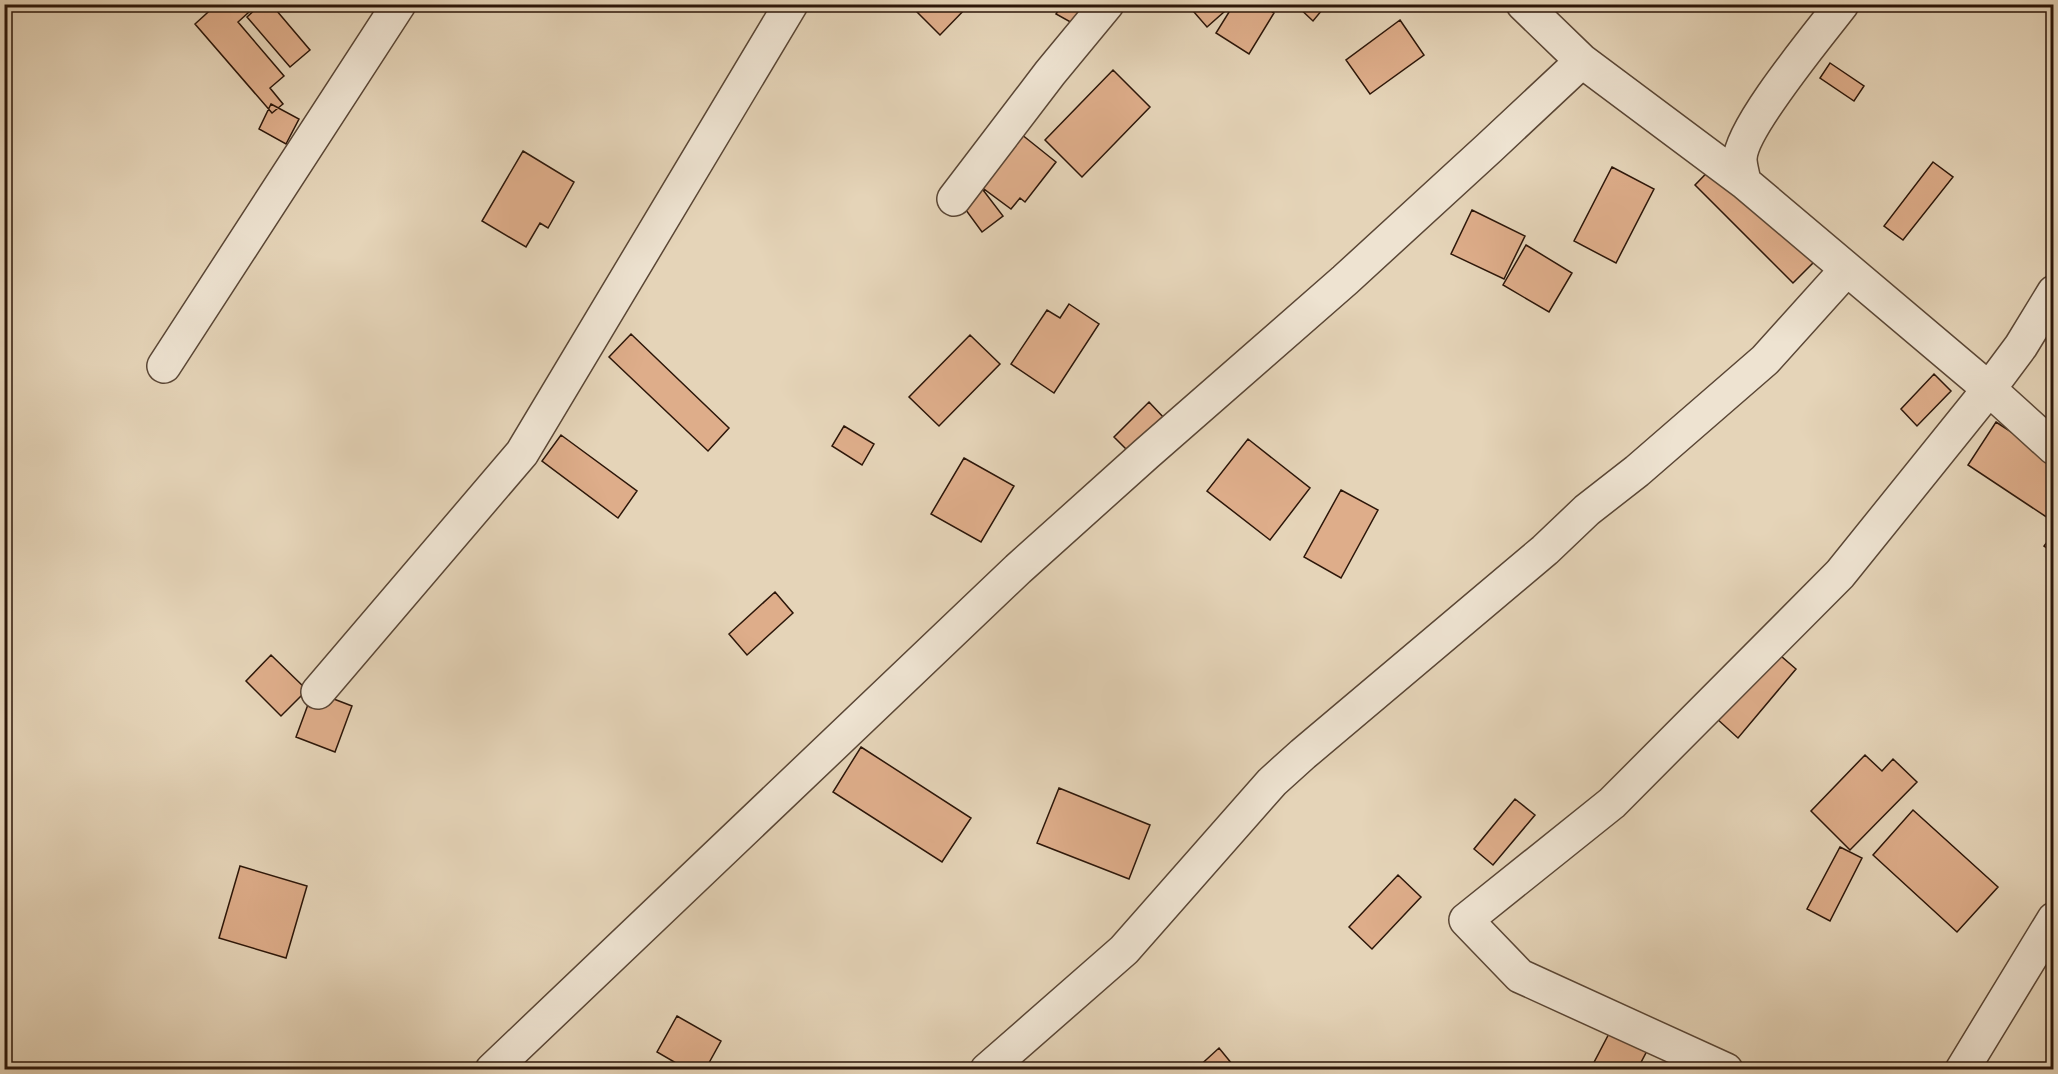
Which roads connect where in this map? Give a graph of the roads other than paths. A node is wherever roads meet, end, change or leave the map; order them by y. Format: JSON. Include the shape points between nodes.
{"nodes":[{"id":1,"x":399,"y":4,"type":"edge"},
{"id":2,"x":791,"y":4,"type":"edge"},
{"id":3,"x":1107,"y":4,"type":"edge"},
{"id":4,"x":1523,"y":4,"type":"edge"},
{"id":5,"x":1842,"y":4,"type":"edge"},
{"id":6,"x":1582,"y":61,"type":"junction"},
{"id":7,"x":1744,"y":182,"type":"junction"},
{"id":8,"x":954,"y":199,"type":"dead end"},
{"id":9,"x":1847,"y":269,"type":"junction"},
{"id":10,"x":2054,"y":292,"type":"edge"},
{"id":11,"x":164,"y":366,"type":"dead end"},
{"id":12,"x":1989,"y":389,"type":"junction"},
{"id":13,"x":2054,"y":448,"type":"edge"},
{"id":14,"x":318,"y":692,"type":"dead end"},
{"id":15,"x":2054,"y":919,"type":"edge"},
{"id":16,"x":492,"y":1070,"type":"edge"},
{"id":17,"x":987,"y":1070,"type":"edge"},
{"id":18,"x":1726,"y":1070,"type":"edge"},
{"id":19,"x":1962,"y":1070,"type":"edge"}],
"edges":[{"from":1,"to":11,"type":"street"},
{"from":2,"to":14,"type":"street","via":[[522,453]]},
{"from":3,"to":8,"type":"street"},
{"from":4,"to":6,"type":"street"},
{"from":5,"to":7,"type":"street","via":[[1749,134],[1740,157]]},
{"from":6,"to":7,"type":"street"},
{"from":6,"to":16,"type":"street","via":[[1354,272],[1018,569]]},
{"from":7,"to":9,"type":"street"},
{"from":9,"to":12,"type":"street"},
{"from":9,"to":17,"type":"street","via":[[1765,360],[1272,782],[1124,950]]},
{"from":10,"to":12,"type":"street"},
{"from":12,"to":13,"type":"street"},
{"from":12,"to":18,"type":"street","via":[[1840,574],[1612,803],[1466,920],[1520,976]]},
{"from":15,"to":19,"type":"street"}]}
